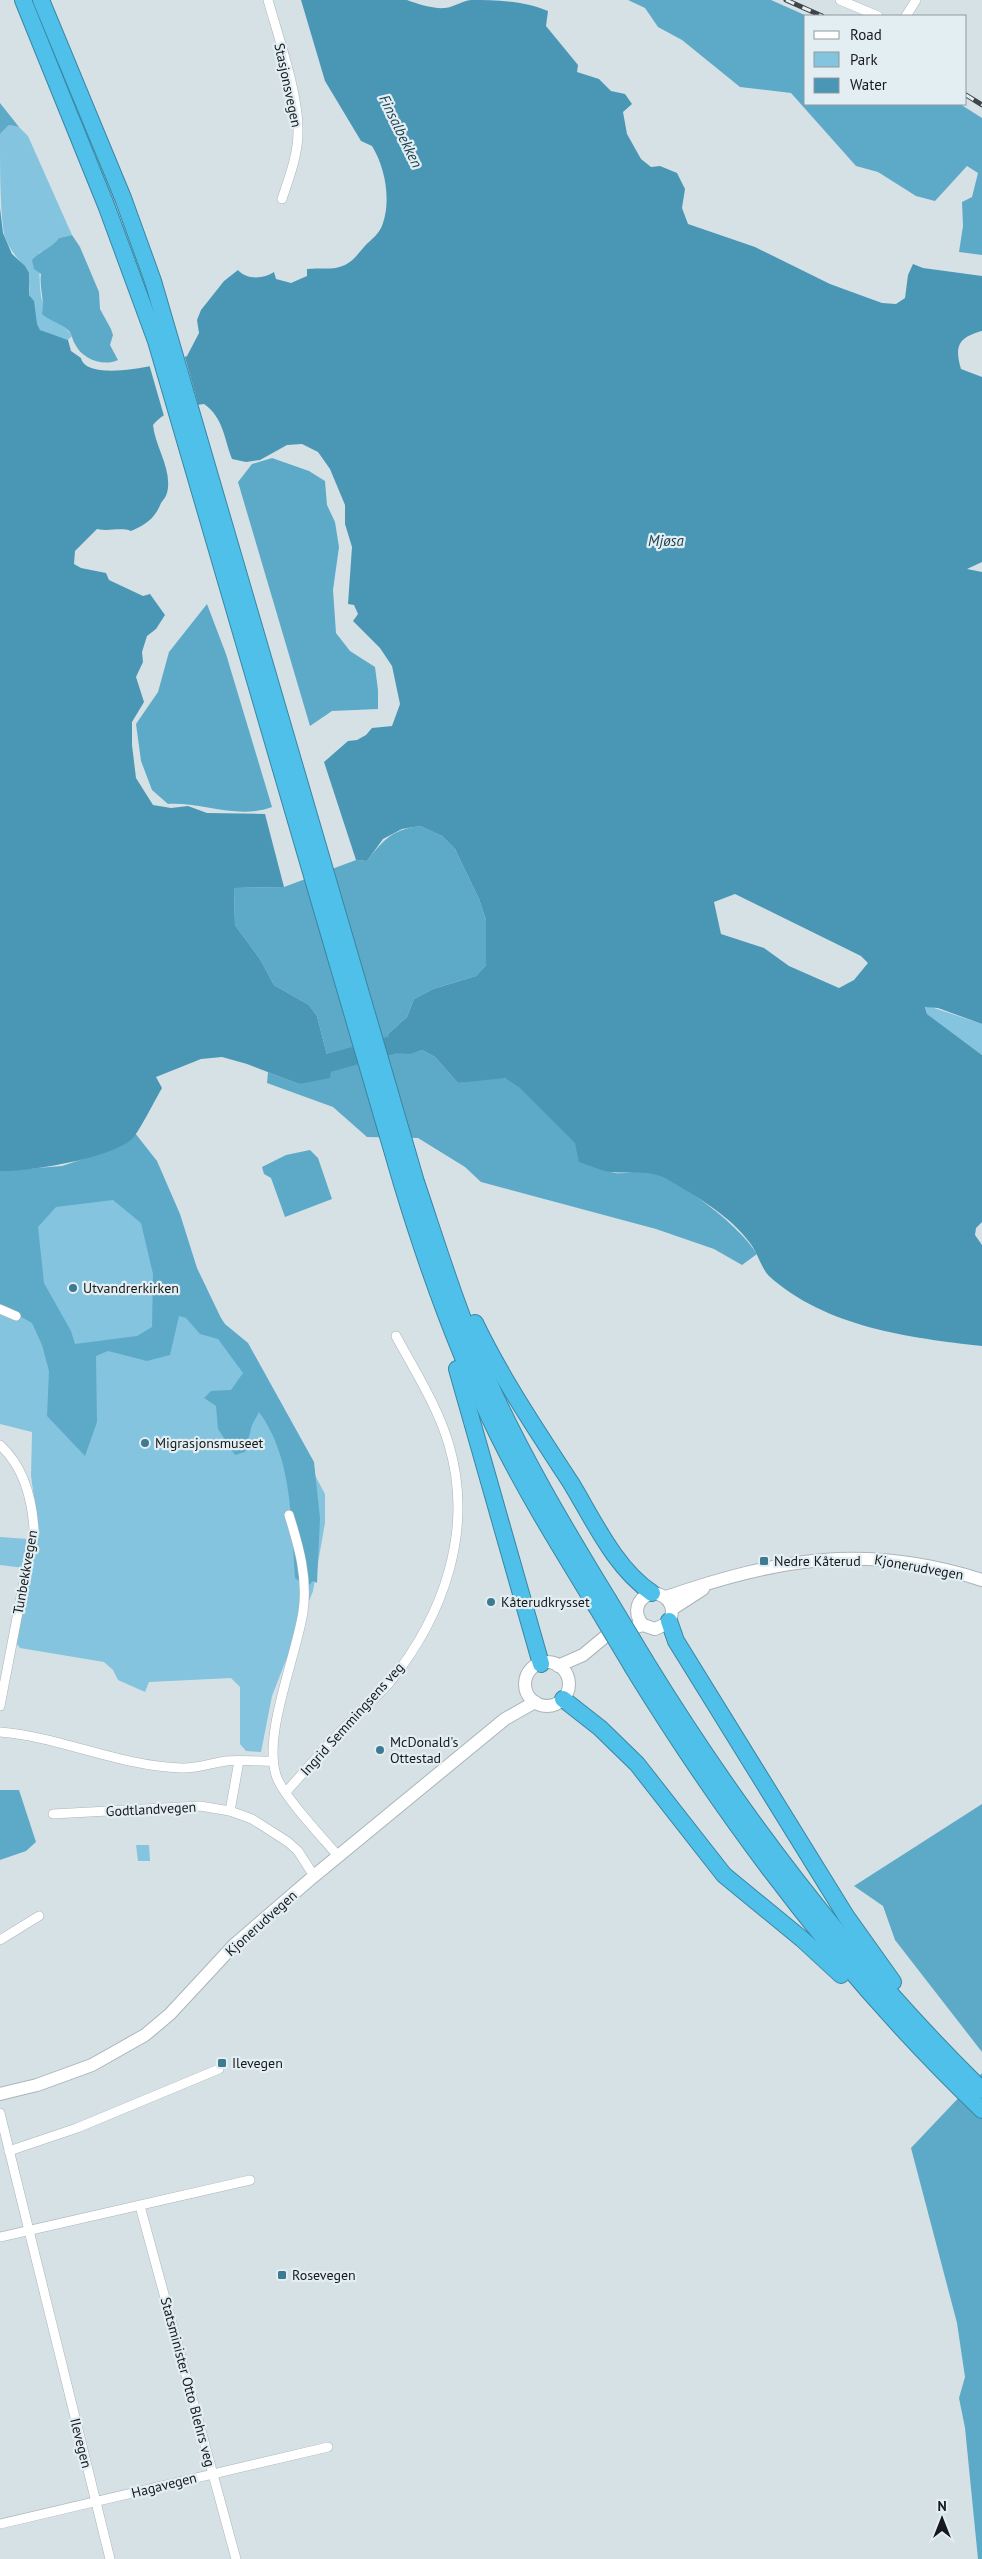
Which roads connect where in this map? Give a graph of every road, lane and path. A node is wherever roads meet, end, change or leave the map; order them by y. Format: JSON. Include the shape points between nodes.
{"nodes":[{"id":1,"x":23,"y":0,"type":"edge"},
{"id":2,"x":41,"y":0,"type":"edge"},
{"id":3,"x":268,"y":0,"type":"edge"},
{"id":4,"x":840,"y":0,"type":"edge"},
{"id":5,"x":916,"y":0,"type":"edge"},
{"id":6,"x":876,"y":15,"type":"edge"},
{"id":7,"x":907,"y":15,"type":"edge"},
{"id":8,"x":282,"y":200,"type":"dead end"},
{"id":9,"x":163,"y":339,"type":"junction"},
{"id":10,"x":441,"y":1282,"type":"junction"},
{"id":11,"x":0,"y":1309,"type":"edge"},
{"id":12,"x":16,"y":1316,"type":"dead end"},
{"id":13,"x":396,"y":1336,"type":"dead end"},
{"id":14,"x":0,"y":1445,"type":"edge"},
{"id":15,"x":289,"y":1515,"type":"dead end"},
{"id":16,"x":982,"y":1580,"type":"edge"},
{"id":17,"x":665,"y":1605,"type":"junction"},
{"id":18,"x":637,"y":1610,"type":"junction"},
{"id":19,"x":643,"y":1625,"type":"junction"},
{"id":20,"x":611,"y":1634,"type":"junction"},
{"id":21,"x":583,"y":1655,"type":"junction"},
{"id":22,"x":541,"y":1664,"type":"junction"},
{"id":23,"x":640,"y":1665,"type":"junction"},
{"id":24,"x":558,"y":1666,"type":"junction"},
{"id":25,"x":568,"y":1679,"type":"junction"},
{"id":26,"x":531,"y":1697,"type":"junction"},
{"id":27,"x":563,"y":1699,"type":"junction"},
{"id":28,"x":0,"y":1706,"type":"edge"},
{"id":29,"x":0,"y":1732,"type":"edge"},
{"id":30,"x":239,"y":1761,"type":"junction"},
{"id":31,"x":272,"y":1761,"type":"junction"},
{"id":32,"x":286,"y":1792,"type":"junction"},
{"id":33,"x":230,"y":1811,"type":"junction"},
{"id":34,"x":53,"y":1814,"type":"dead end"},
{"id":35,"x":338,"y":1856,"type":"junction"},
{"id":36,"x":314,"y":1876,"type":"junction"},
{"id":37,"x":39,"y":1916,"type":"dead end"},
{"id":38,"x":0,"y":1940,"type":"edge"},
{"id":39,"x":887,"y":2013,"type":"junction"},
{"id":40,"x":939,"y":2047,"type":"junction"},
{"id":41,"x":219,"y":2069,"type":"dead end"},
{"id":42,"x":982,"y":2090,"type":"edge"},
{"id":43,"x":0,"y":2094,"type":"edge"},
{"id":44,"x":982,"y":2110,"type":"edge"},
{"id":45,"x":0,"y":2113,"type":"edge"},
{"id":46,"x":10,"y":2151,"type":"junction"},
{"id":47,"x":250,"y":2180,"type":"dead end"},
{"id":48,"x":140,"y":2206,"type":"junction"},
{"id":49,"x":29,"y":2231,"type":"junction"},
{"id":50,"x":0,"y":2237,"type":"edge"},
{"id":51,"x":328,"y":2447,"type":"dead end"},
{"id":52,"x":212,"y":2473,"type":"junction"},
{"id":53,"x":96,"y":2502,"type":"junction"},
{"id":54,"x":0,"y":2524,"type":"edge"},
{"id":55,"x":110,"y":2559,"type":"edge"},
{"id":56,"x":236,"y":2559,"type":"edge"}],
"edges":[{"from":1,"to":9,"type":"highway"},
{"from":2,"to":9,"type":"highway","via":[[126,206]]},
{"from":3,"to":8,"type":"street","name":"Stasjonsvegen","via":[[287,69],[298,132],[294,163]]},
{"from":4,"to":6,"type":"street"},
{"from":5,"to":7,"type":"street"},
{"from":9,"to":10,"type":"highway"},
{"from":10,"to":17,"type":"highway","via":[[614,1553],[638,1582]]},
{"from":10,"to":22,"type":"highway","via":[[454,1358]]},
{"from":10,"to":23,"type":"highway","bridge":true,"via":[[465,1363],[498,1436],[530,1496]]},
{"from":11,"to":12,"type":"street"},
{"from":13,"to":32,"type":"street","name":"Ingrid Semmingsens veg","via":[[424,1387],[449,1444],[457,1488],[454,1555],[440,1596],[412,1652],[389,1683]]},
{"from":14,"to":28,"type":"street","name":"Tunbekkvegen","via":[[26,1485],[33,1508],[34,1529]]},
{"from":15,"to":31,"type":"street","via":[[301,1556],[304,1605],[277,1719]]},
{"from":16,"to":17,"type":"main road","name":"Kjonerudvegen","via":[[922,1565],[841,1558],[778,1565],[709,1585]]},
{"from":17,"to":18,"type":"main road","name":"Kjonerudvegen","via":[[642,1599]]},
{"from":17,"to":19,"type":"main road","name":"Kjonerudvegen","via":[[663,1627],[655,1629]]},
{"from":17,"to":40,"type":"highway","via":[[676,1641],[858,1935]]},
{"from":18,"to":19,"type":"main road"},
{"from":18,"to":20,"type":"main road","name":"Kjonerudvegen"},
{"from":19,"to":20,"type":"main road","name":"Kjonerudvegen"},
{"from":20,"to":21,"type":"main road","name":"Kjonerudvegen"},
{"from":21,"to":24,"type":"main road","name":"Kjonerudvegen"},
{"from":21,"to":25,"type":"main road","name":"Kjonerudvegen","via":[[583,1660]]},
{"from":22,"to":24,"type":"main road"},
{"from":22,"to":26,"type":"main road","name":"Kjonerudvegen","via":[[529,1673],[526,1685]]},
{"from":23,"to":39,"type":"highway","via":[[686,1752],[752,1848]]},
{"from":23,"to":40,"type":"highway","via":[[791,1876],[872,1974]]},
{"from":24,"to":25,"type":"main road"},
{"from":25,"to":27,"type":"main road","name":"Kjonerudvegen","via":[[569,1686]]},
{"from":26,"to":27,"type":"main road","via":[[546,1706]]},
{"from":26,"to":35,"type":"main road","name":"Kjonerudvegen"},
{"from":27,"to":39,"type":"highway","via":[[600,1728],[637,1764],[724,1874]]},
{"from":29,"to":30,"type":"street","via":[[22,1734],[119,1759],[181,1768]]},
{"from":30,"to":31,"type":"street"},
{"from":30,"to":33,"type":"street"},
{"from":31,"to":32,"type":"street","via":[[280,1786]]},
{"from":32,"to":35,"type":"street"},
{"from":33,"to":34,"type":"street","name":"Godtlandvegen","via":[[200,1806]]},
{"from":33,"to":36,"type":"street","name":"Godtlandvegen","via":[[252,1819],[288,1842]]},
{"from":35,"to":36,"type":"main road","name":"Kjonerudvegen"},
{"from":36,"to":43,"type":"main road","name":"Kjonerudvegen","via":[[234,1945],[145,2035],[92,2065],[37,2085]]},
{"from":37,"to":38,"type":"street"},
{"from":39,"to":44,"type":"highway"},
{"from":40,"to":42,"type":"highway"},
{"from":41,"to":46,"type":"street"},
{"from":45,"to":46,"type":"street","name":"Ilevegen"},
{"from":46,"to":49,"type":"street","name":"Ilevegen"},
{"from":47,"to":48,"type":"street"},
{"from":48,"to":49,"type":"street"},
{"from":48,"to":52,"type":"street","name":"Statsminister Otto Blehrs veg"},
{"from":49,"to":50,"type":"street"},
{"from":49,"to":53,"type":"street","name":"Ilevegen"},
{"from":51,"to":52,"type":"street","name":"Hagavegen"},
{"from":52,"to":53,"type":"street","name":"Hagavegen"},
{"from":52,"to":56,"type":"street","name":"Statsminister Otto Blehrs veg"},
{"from":53,"to":54,"type":"street","name":"Hagavegen"},
{"from":53,"to":55,"type":"street","name":"Ilevegen"}]}
